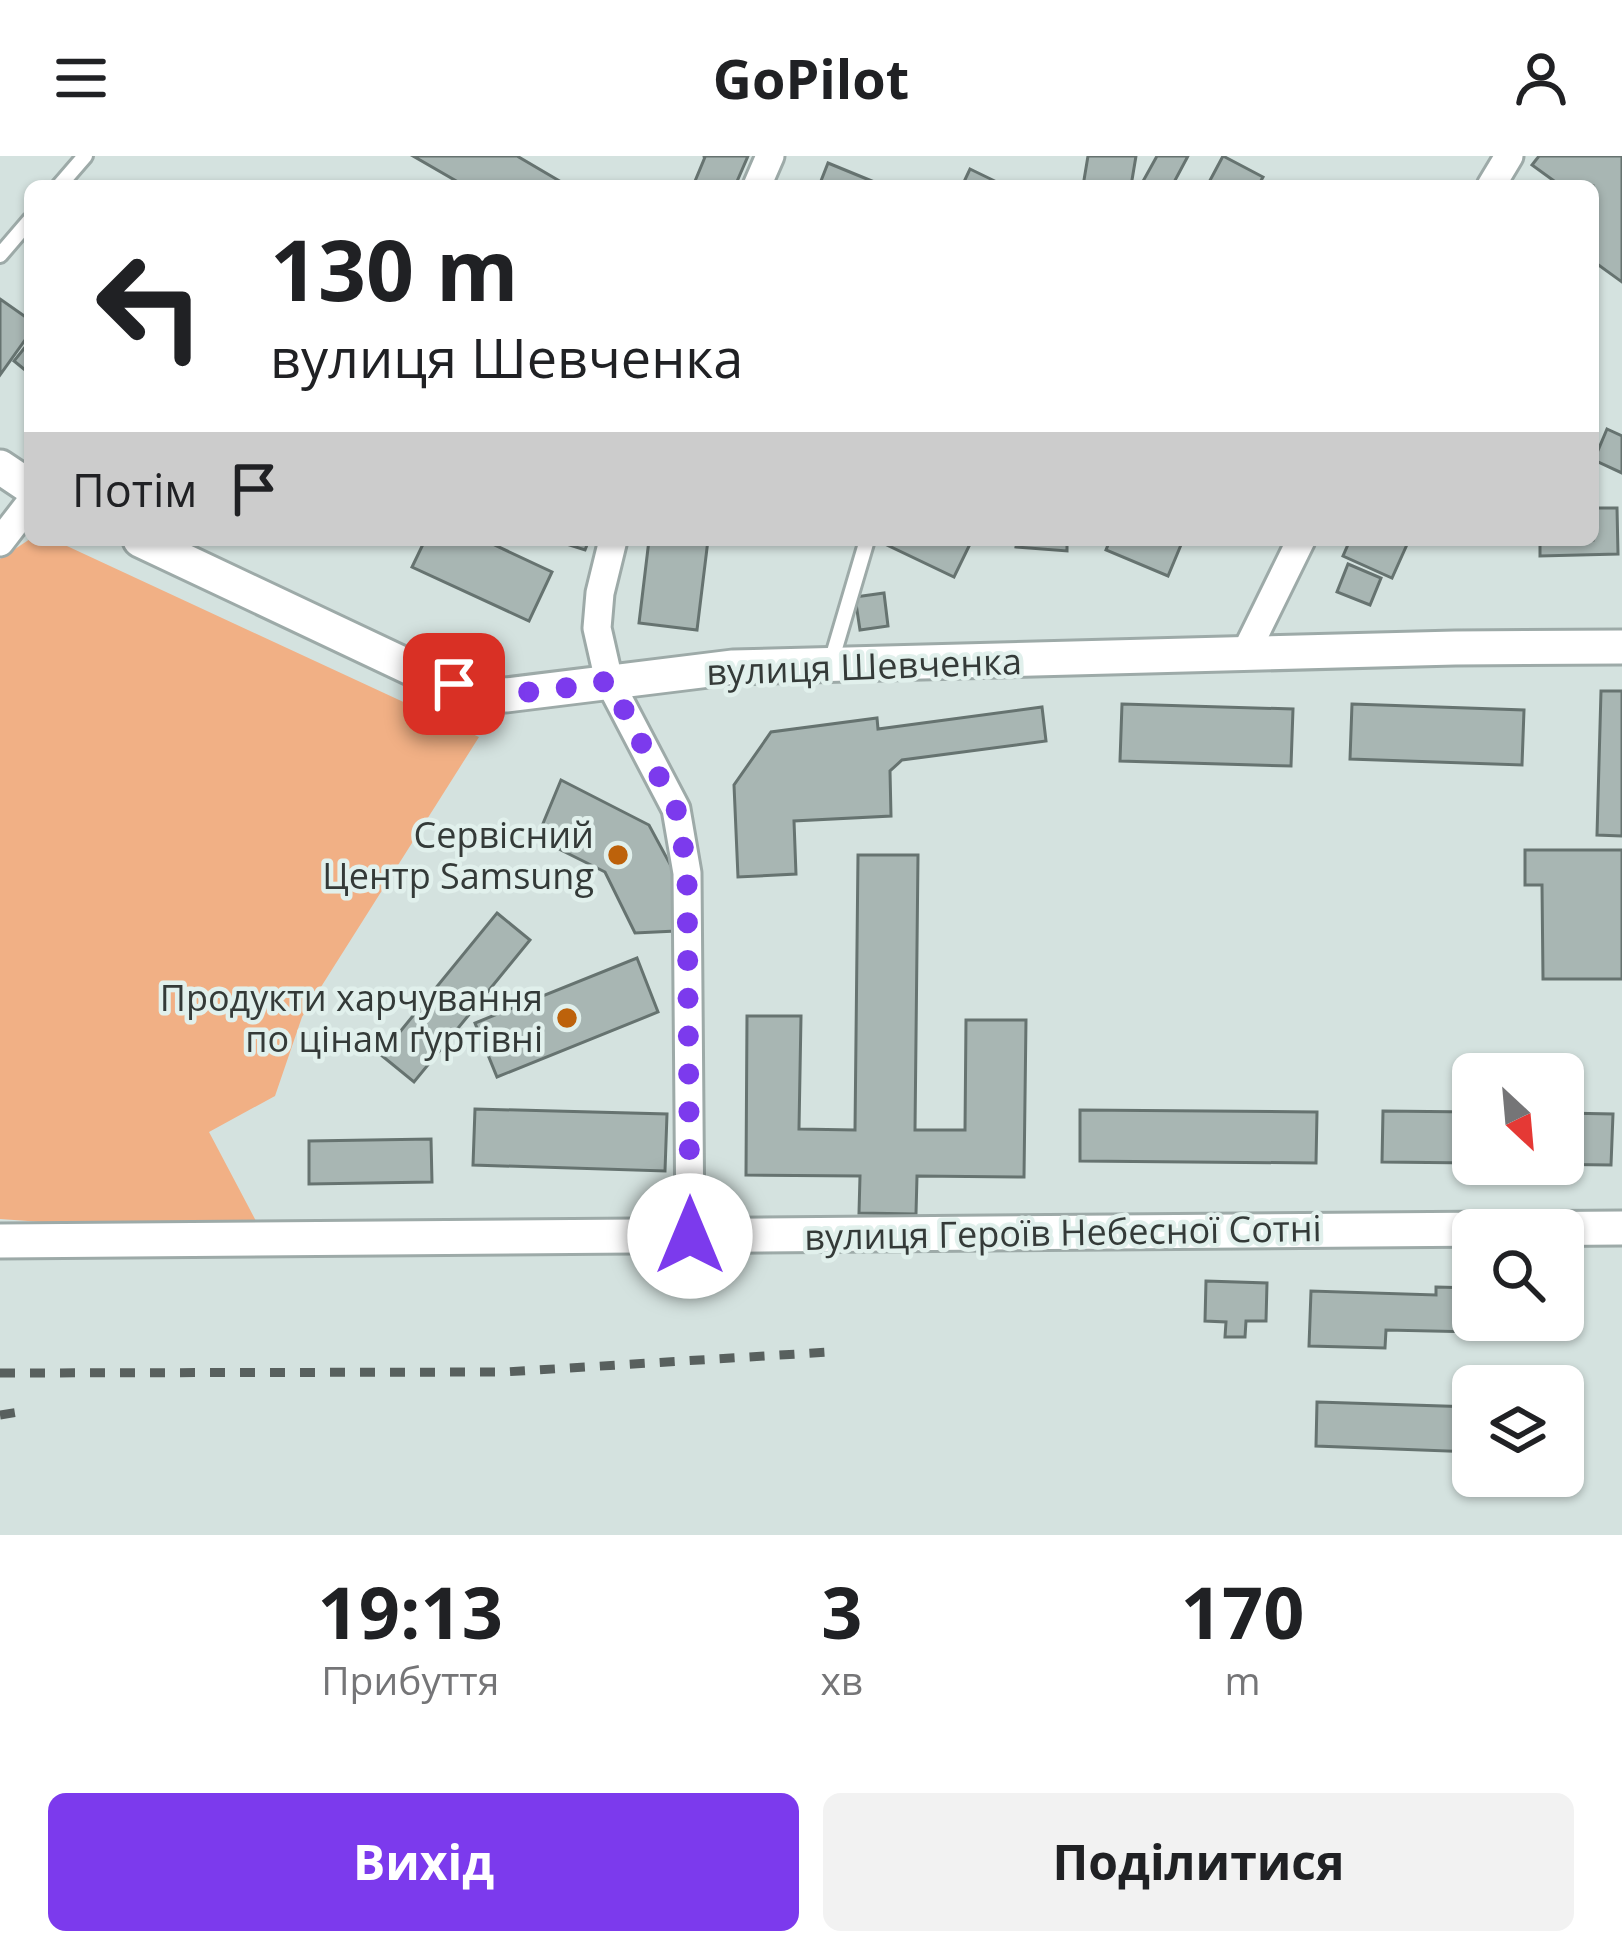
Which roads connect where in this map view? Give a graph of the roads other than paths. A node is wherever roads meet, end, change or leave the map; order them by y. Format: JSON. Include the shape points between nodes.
{"nodes":[{"id":1,"x":85,"y":156,"type":"edge"},
{"id":2,"x":64,"y":180,"type":"edge"},
{"id":3,"x":24,"y":227,"type":"edge"},
{"id":4,"x":0,"y":255,"type":"edge"},
{"id":5,"x":24,"y":511,"type":"edge"},
{"id":6,"x":0,"y":542,"type":"edge"},
{"id":7,"x":153,"y":546,"type":"edge"},
{"id":8,"x":612,"y":546,"type":"edge"},
{"id":9,"x":865,"y":546,"type":"edge"},
{"id":10,"x":1298,"y":546,"type":"edge"},
{"id":11,"x":1622,"y":647,"type":"edge"},
{"id":12,"x":1246,"y":652,"type":"junction"},
{"id":13,"x":830,"y":667,"type":"junction"},
{"id":14,"x":609,"y":681,"type":"junction"},
{"id":15,"x":1622,"y":1228,"type":"edge"},
{"id":16,"x":690,"y":1236,"type":"junction"},
{"id":17,"x":2,"y":1240,"type":"edge"}],
"edges":[{"from":1,"to":2,"type":"lane"},
{"from":3,"to":4,"type":"lane"},
{"from":5,"to":6,"type":"street"},
{"from":7,"to":14,"type":"street","name":"вулиця Шевченка","via":[[428,676],[479,692]]},
{"from":8,"to":14,"type":"street","via":[[597,628]]},
{"from":9,"to":13,"type":"lane"},
{"from":10,"to":12,"type":"street"},
{"from":11,"to":12,"type":"street","name":"вулиця Шевченка"},
{"from":12,"to":13,"type":"street","name":"вулиця Шевченка"},
{"from":13,"to":14,"type":"street","name":"вулиця Шевченка"},
{"from":14,"to":16,"type":"street","via":[[676,809],[685,860]]},
{"from":15,"to":16,"type":"street","name":"вулиця Героїв Небесної Сотні"},
{"from":16,"to":17,"type":"street","name":"вулиця Героїв Небесної Сотні"}]}
